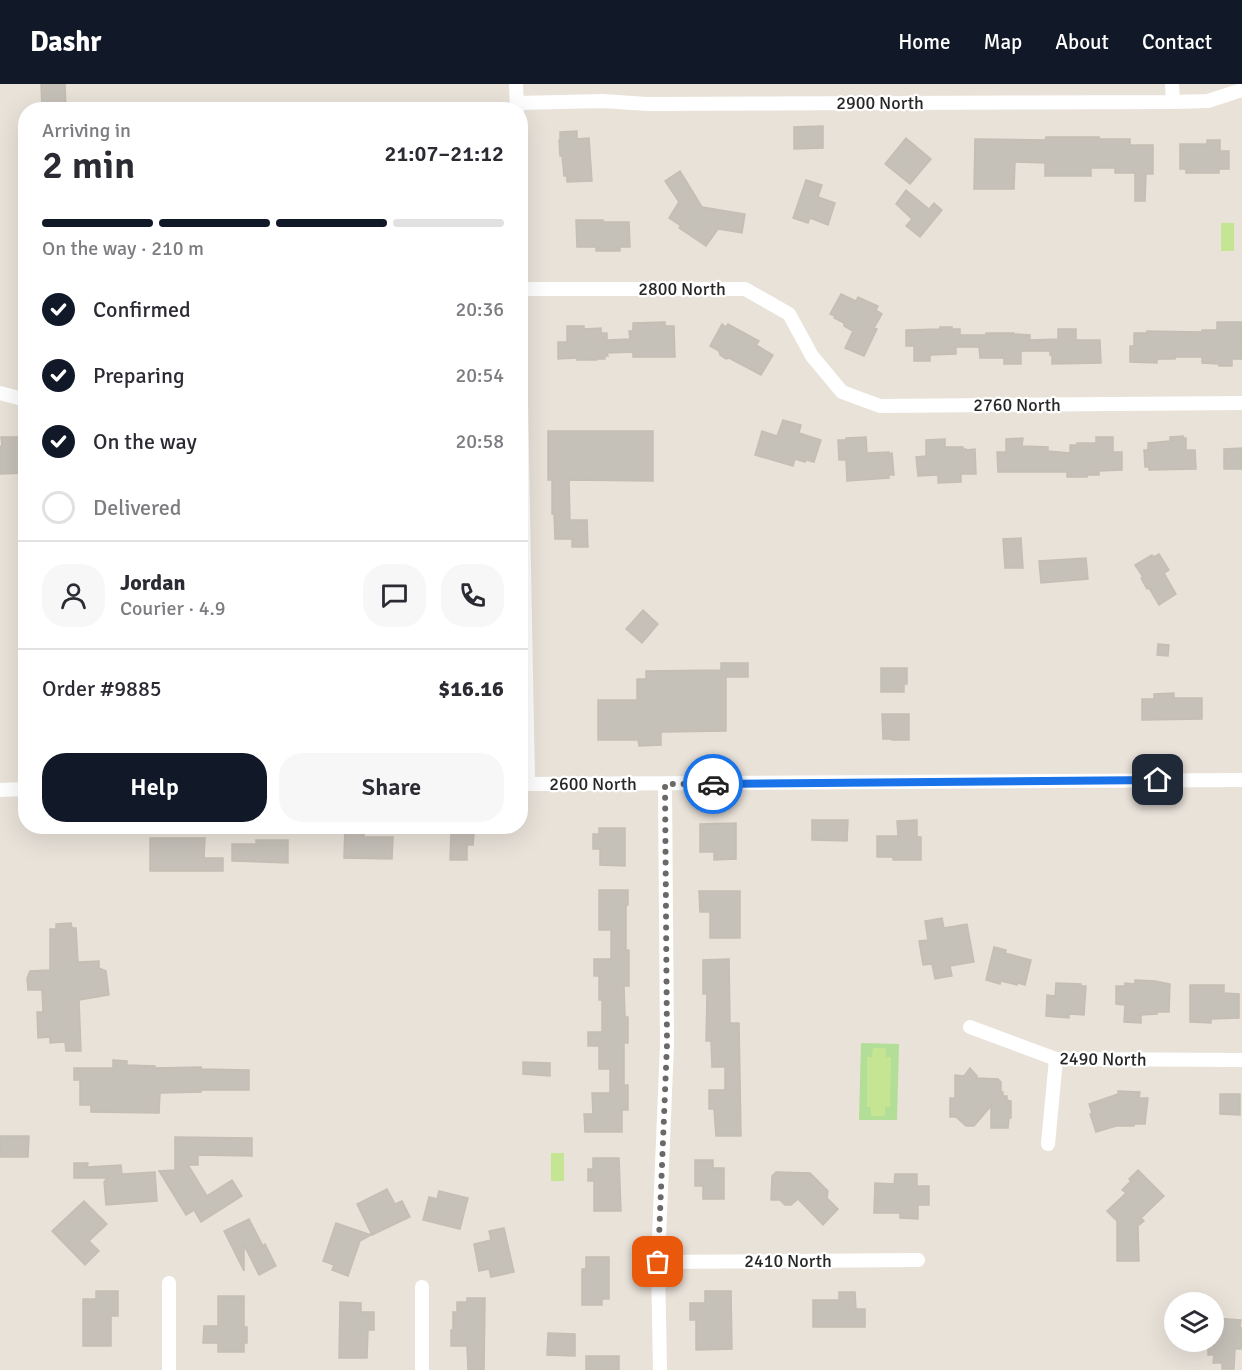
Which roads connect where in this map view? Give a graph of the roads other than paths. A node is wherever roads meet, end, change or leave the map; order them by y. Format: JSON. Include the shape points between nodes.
{"nodes":[{"id":1,"x":516,"y":84,"type":"edge"},
{"id":2,"x":1172,"y":84,"type":"edge"},
{"id":3,"x":1242,"y":90,"type":"edge"},
{"id":4,"x":517,"y":102,"type":"edge"},
{"id":5,"x":1173,"y":102,"type":"junction"},
{"id":6,"x":528,"y":105,"type":"edge"},
{"id":7,"x":528,"y":289,"type":"edge"},
{"id":8,"x":812,"y":356,"type":"joint"},
{"id":9,"x":0,"y":393,"type":"edge"},
{"id":10,"x":18,"y":398,"type":"edge"},
{"id":11,"x":1242,"y":403,"type":"edge"},
{"id":12,"x":1242,"y":780,"type":"edge"},
{"id":13,"x":528,"y":784,"type":"edge"},
{"id":14,"x":665,"y":784,"type":"junction"},
{"id":15,"x":18,"y":789,"type":"edge"},
{"id":16,"x":0,"y":790,"type":"edge"},
{"id":17,"x":970,"y":1027,"type":"dead end"},
{"id":18,"x":1056,"y":1059,"type":"junction"},
{"id":19,"x":1242,"y":1060,"type":"edge"},
{"id":20,"x":1048,"y":1144,"type":"dead end"},
{"id":21,"x":918,"y":1260,"type":"dead end"},
{"id":22,"x":658,"y":1262,"type":"junction"},
{"id":23,"x":169,"y":1283,"type":"dead end"},
{"id":24,"x":422,"y":1287,"type":"dead end"},
{"id":25,"x":169,"y":1370,"type":"edge"},
{"id":26,"x":422,"y":1370,"type":"edge"},
{"id":27,"x":660,"y":1370,"type":"edge"}],
"edges":[{"from":1,"to":4,"type":"street"},
{"from":2,"to":5,"type":"street"},
{"from":3,"to":5,"type":"street","name":"2900 North","via":[[1208,101]]},
{"from":5,"to":6,"type":"street","name":"2900 North","via":[[603,101]]},
{"from":7,"to":8,"type":"street","name":"2800 North","via":[[745,289],[789,314]]},
{"from":8,"to":11,"type":"street","name":"2760 North","via":[[842,392],[880,406]]},
{"from":9,"to":10,"type":"street"},
{"from":12,"to":14,"type":"street","name":"2600 North"},
{"from":13,"to":14,"type":"street","name":"2600 North"},
{"from":14,"to":22,"type":"street","via":[[667,1044]]},
{"from":15,"to":16,"type":"street"},
{"from":17,"to":18,"type":"street","name":"2490 North"},
{"from":18,"to":19,"type":"street","name":"2490 North"},
{"from":18,"to":20,"type":"street"},
{"from":21,"to":22,"type":"street","name":"2410 North"},
{"from":22,"to":27,"type":"street"},
{"from":23,"to":25,"type":"street"},
{"from":24,"to":26,"type":"street"}]}
